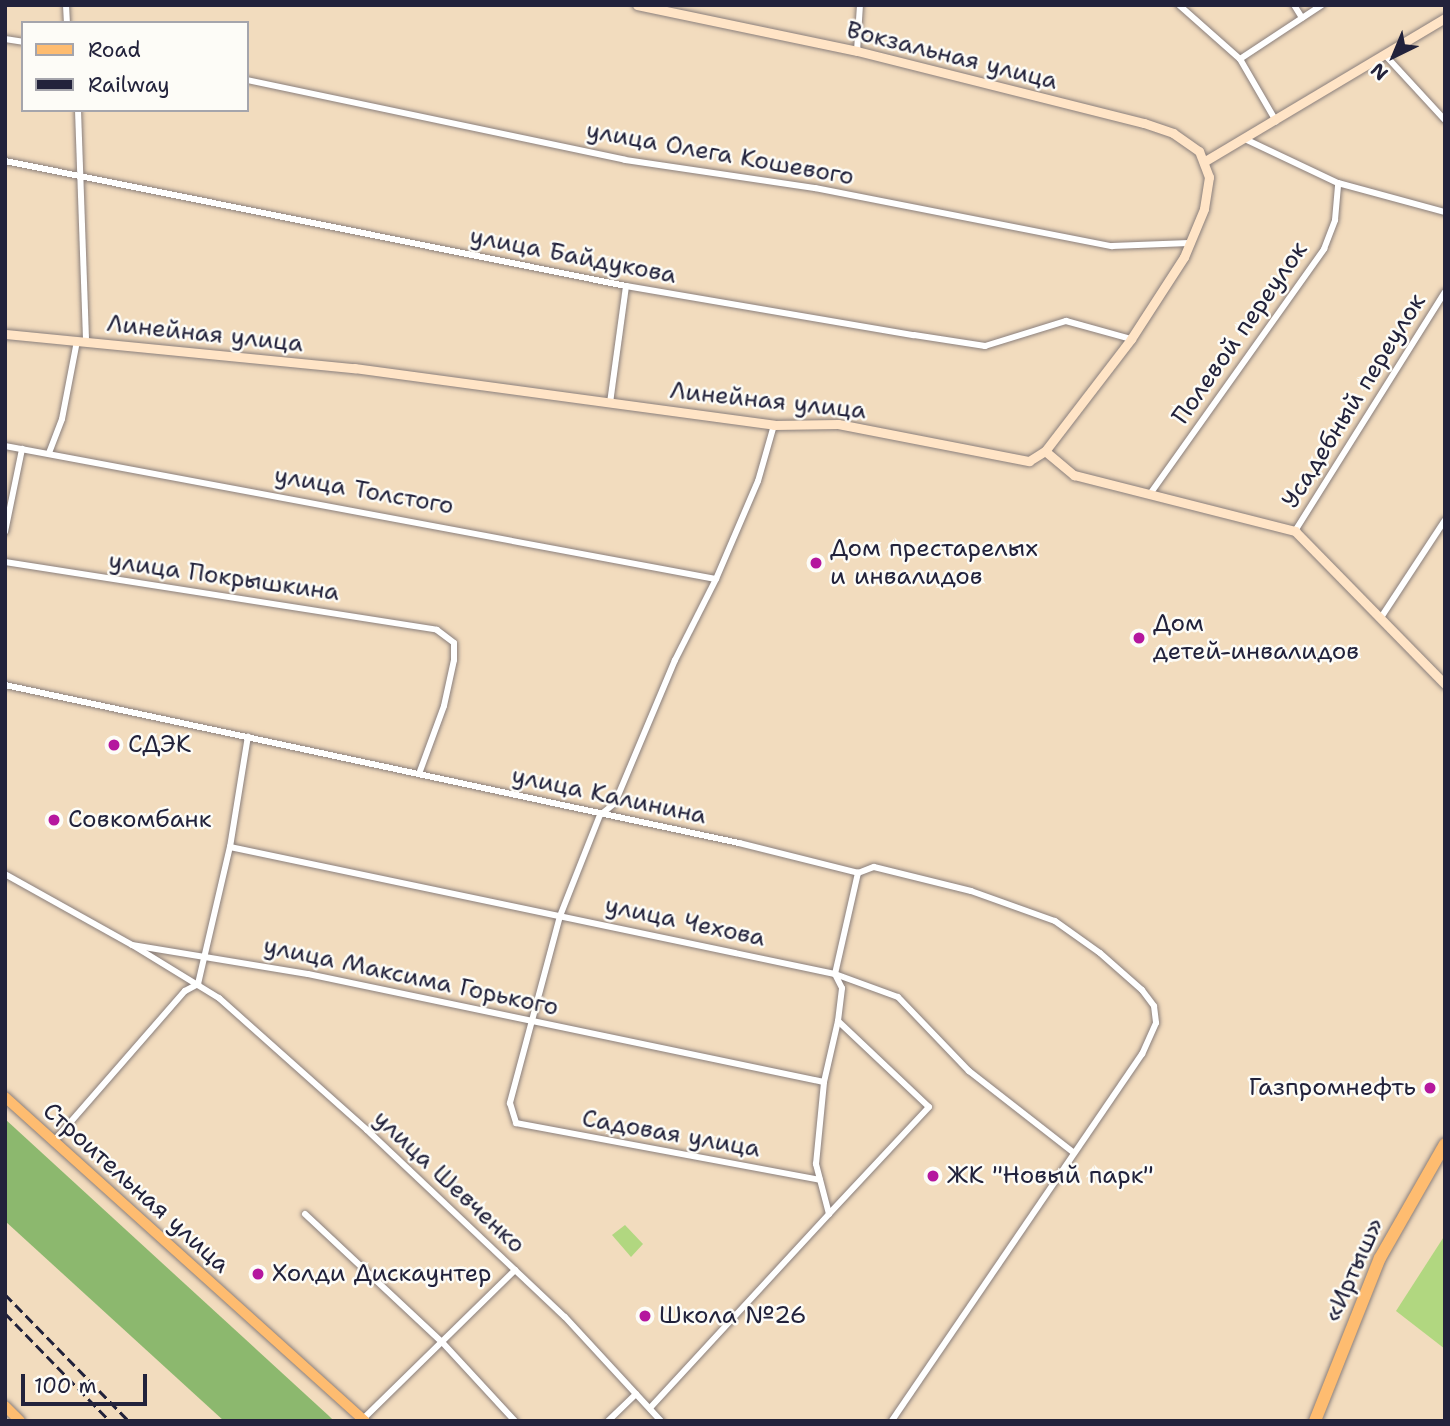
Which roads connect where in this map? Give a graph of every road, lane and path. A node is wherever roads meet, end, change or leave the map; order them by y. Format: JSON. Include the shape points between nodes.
{"nodes":[{"id":1,"x":636,"y":5,"type":"edge"},
{"id":2,"x":860,"y":5,"type":"edge"},
{"id":3,"x":1179,"y":5,"type":"edge"},
{"id":4,"x":1294,"y":5,"type":"edge"},
{"id":5,"x":1322,"y":5,"type":"edge"},
{"id":6,"x":1302,"y":18,"type":"junction"},
{"id":7,"x":1445,"y":18,"type":"edge"},
{"id":8,"x":857,"y":51,"type":"junction"},
{"id":9,"x":1385,"y":55,"type":"junction"},
{"id":10,"x":1240,"y":59,"type":"junction"},
{"id":11,"x":248,"y":80,"type":"edge"},
{"id":12,"x":78,"y":112,"type":"edge"},
{"id":13,"x":1445,"y":120,"type":"edge"},
{"id":14,"x":1276,"y":121,"type":"junction"},
{"id":15,"x":1247,"y":140,"type":"junction"},
{"id":16,"x":5,"y":161,"type":"edge"},
{"id":17,"x":1205,"y":161,"type":"junction"},
{"id":18,"x":80,"y":178,"type":"junction"},
{"id":19,"x":1338,"y":183,"type":"junction"},
{"id":20,"x":1445,"y":212,"type":"edge"},
{"id":21,"x":1189,"y":243,"type":"junction"},
{"id":22,"x":626,"y":286,"type":"junction"},
{"id":23,"x":1445,"y":292,"type":"edge"},
{"id":24,"x":5,"y":334,"type":"edge"},
{"id":25,"x":1132,"y":339,"type":"junction"},
{"id":26,"x":81,"y":341,"type":"junction"},
{"id":27,"x":610,"y":403,"type":"junction"},
{"id":28,"x":774,"y":425,"type":"junction"},
{"id":29,"x":5,"y":446,"type":"edge"},
{"id":30,"x":22,"y":449,"type":"junction"},
{"id":31,"x":1045,"y":451,"type":"junction"},
{"id":32,"x":49,"y":453,"type":"junction"},
{"id":33,"x":1150,"y":494,"type":"junction"},
{"id":34,"x":6,"y":515,"type":"edge"},
{"id":35,"x":1445,"y":520,"type":"edge"},
{"id":36,"x":1295,"y":531,"type":"junction"},
{"id":37,"x":5,"y":532,"type":"edge"},
{"id":38,"x":5,"y":562,"type":"edge"},
{"id":39,"x":716,"y":579,"type":"junction"},
{"id":40,"x":1380,"y":619,"type":"junction"},
{"id":41,"x":1445,"y":684,"type":"edge"},
{"id":42,"x":5,"y":685,"type":"edge"},
{"id":43,"x":248,"y":736,"type":"junction"},
{"id":44,"x":419,"y":774,"type":"junction"},
{"id":45,"x":600,"y":815,"type":"junction"},
{"id":46,"x":230,"y":847,"type":"junction"},
{"id":47,"x":858,"y":873,"type":"junction"},
{"id":48,"x":5,"y":874,"type":"edge"},
{"id":49,"x":560,"y":916,"type":"junction"},
{"id":50,"x":132,"y":945,"type":"junction"},
{"id":51,"x":207,"y":955,"type":"junction"},
{"id":52,"x":835,"y":974,"type":"junction"},
{"id":53,"x":198,"y":985,"type":"junction"},
{"id":54,"x":838,"y":1020,"type":"junction"},
{"id":55,"x":530,"y":1021,"type":"junction"},
{"id":56,"x":824,"y":1082,"type":"junction"},
{"id":57,"x":5,"y":1097,"type":"edge"},
{"id":58,"x":54,"y":1142,"type":"junction"},
{"id":59,"x":1445,"y":1144,"type":"edge"},
{"id":60,"x":1074,"y":1153,"type":"junction"},
{"id":61,"x":820,"y":1180,"type":"junction"},
{"id":62,"x":305,"y":1214,"type":"dead end"},
{"id":63,"x":829,"y":1214,"type":"junction"},
{"id":64,"x":515,"y":1270,"type":"junction"},
{"id":65,"x":442,"y":1342,"type":"junction"},
{"id":66,"x":636,"y":1394,"type":"junction"},
{"id":67,"x":5,"y":1406,"type":"edge"},
{"id":68,"x":650,"y":1408,"type":"junction"},
{"id":69,"x":364,"y":1420,"type":"edge"},
{"id":70,"x":20,"y":1421,"type":"edge"},
{"id":71,"x":515,"y":1421,"type":"edge"},
{"id":72,"x":608,"y":1421,"type":"edge"},
{"id":73,"x":662,"y":1421,"type":"edge"},
{"id":74,"x":892,"y":1421,"type":"edge"},
{"id":75,"x":1315,"y":1421,"type":"edge"}],
"edges":[{"from":1,"to":8,"type":"street","name":"Вокзальная улица"},
{"from":2,"to":8,"type":"street"},
{"from":3,"to":10,"type":"street"},
{"from":4,"to":6,"type":"street"},
{"from":5,"to":6,"type":"street"},
{"from":6,"to":10,"type":"street"},
{"from":7,"to":9,"type":"street"},
{"from":8,"to":17,"type":"street","name":"Вокзальная улица","via":[[1144,123],[1172,133],[1199,151]]},
{"from":9,"to":13,"type":"street"},
{"from":9,"to":14,"type":"street"},
{"from":10,"to":14,"type":"street"},
{"from":11,"to":21,"type":"street","name":"улица Олега Кошевого","via":[[625,160],[815,188],[1112,246]]},
{"from":12,"to":18,"type":"street"},
{"from":14,"to":15,"type":"street"},
{"from":15,"to":17,"type":"street"},
{"from":15,"to":19,"type":"street"},
{"from":16,"to":18,"type":"street","name":"улица Байдукова"},
{"from":17,"to":21,"type":"street","via":[[1209,177],[1205,209]]},
{"from":18,"to":22,"type":"street","name":"улица Байдукова"},
{"from":18,"to":26,"type":"street"},
{"from":19,"to":20,"type":"street"},
{"from":19,"to":33,"type":"street","name":"Полевой переулок","via":[[1335,220],[1324,249]]},
{"from":21,"to":25,"type":"street"},
{"from":22,"to":25,"type":"street","name":"улица Байдукова","via":[[985,346],[1066,321]]},
{"from":22,"to":27,"type":"street"},
{"from":23,"to":36,"type":"street","name":"Усадебный переулок"},
{"from":24,"to":26,"type":"street","name":"Линейная улица"},
{"from":25,"to":31,"type":"street"},
{"from":26,"to":27,"type":"street","name":"Линейная улица","via":[[354,368]]},
{"from":26,"to":32,"type":"street"},
{"from":27,"to":28,"type":"street","name":"Линейная улица"},
{"from":28,"to":31,"type":"street","name":"Линейная улица","via":[[838,424],[1029,461]]},
{"from":28,"to":39,"type":"street","via":[[758,481]]},
{"from":29,"to":30,"type":"street","name":"улица Толстого"},
{"from":30,"to":32,"type":"street","name":"улица Толстого"},
{"from":30,"to":34,"type":"street"},
{"from":31,"to":33,"type":"street","via":[[1074,475]]},
{"from":32,"to":39,"type":"street","name":"улица Толстого"},
{"from":33,"to":36,"type":"street"},
{"from":34,"to":37,"type":"street"},
{"from":35,"to":40,"type":"street"},
{"from":36,"to":40,"type":"street","via":[[1352,584]]},
{"from":38,"to":44,"type":"street","name":"улица Покрышкина","via":[[437,630],[453,643],[454,660],[444,706]]},
{"from":39,"to":45,"type":"street","via":[[675,660],[615,803]]},
{"from":40,"to":41,"type":"street"},
{"from":42,"to":43,"type":"street","name":"улица Калинина"},
{"from":43,"to":44,"type":"street","name":"улица Калинина"},
{"from":43,"to":46,"type":"street"},
{"from":44,"to":45,"type":"street","name":"улица Калинина"},
{"from":45,"to":47,"type":"street","name":"улица Калинина"},
{"from":45,"to":49,"type":"street"},
{"from":46,"to":49,"type":"street","name":"улица Чехова"},
{"from":46,"to":51,"type":"street"},
{"from":47,"to":52,"type":"street"},
{"from":47,"to":60,"type":"street","name":"улица Калинина","via":[[874,867],[904,874],[971,891],[1055,921],[1142,990],[1154,1006],[1156,1023],[1142,1054]]},
{"from":48,"to":50,"type":"street","name":"улица Максима Горького"},
{"from":49,"to":52,"type":"street","name":"улица Чехова"},
{"from":49,"to":55,"type":"street"},
{"from":50,"to":51,"type":"street","name":"улица Максима Горького"},
{"from":50,"to":53,"type":"street","name":"улица Шевченко"},
{"from":51,"to":53,"type":"street"},
{"from":51,"to":55,"type":"street","name":"улица Максима Горького"},
{"from":52,"to":54,"type":"street","via":[[842,988]]},
{"from":52,"to":60,"type":"street","name":"улица Чехова","via":[[898,997],[969,1072]]},
{"from":53,"to":58,"type":"street","via":[[185,991]]},
{"from":53,"to":64,"type":"street","name":"улица Шевченко","via":[[219,998],[367,1130]]},
{"from":54,"to":56,"type":"street"},
{"from":54,"to":63,"type":"street","via":[[929,1107]]},
{"from":55,"to":56,"type":"street","name":"улица Максима Горького"},
{"from":55,"to":61,"type":"street","name":"Садовая улица","via":[[510,1102],[516,1123]]},
{"from":56,"to":61,"type":"street","via":[[816,1164]]},
{"from":57,"to":58,"type":"main road","name":"Строительная улица"},
{"from":58,"to":69,"type":"main road","name":"Строительная улица"},
{"from":59,"to":75,"type":"highway","name":"«Иртыш»","via":[[1380,1258]]},
{"from":60,"to":74,"type":"street"},
{"from":61,"to":63,"type":"street"},
{"from":62,"to":65,"type":"street"},
{"from":63,"to":68,"type":"street"},
{"from":64,"to":65,"type":"street"},
{"from":64,"to":66,"type":"street","name":"улица Шевченко"},
{"from":65,"to":69,"type":"street"},
{"from":65,"to":71,"type":"street"},
{"from":66,"to":68,"type":"street","name":"улица Шевченко"},
{"from":66,"to":72,"type":"street"},
{"from":67,"to":70,"type":"main road"},
{"from":68,"to":73,"type":"street","name":"улица Шевченко"}]}
